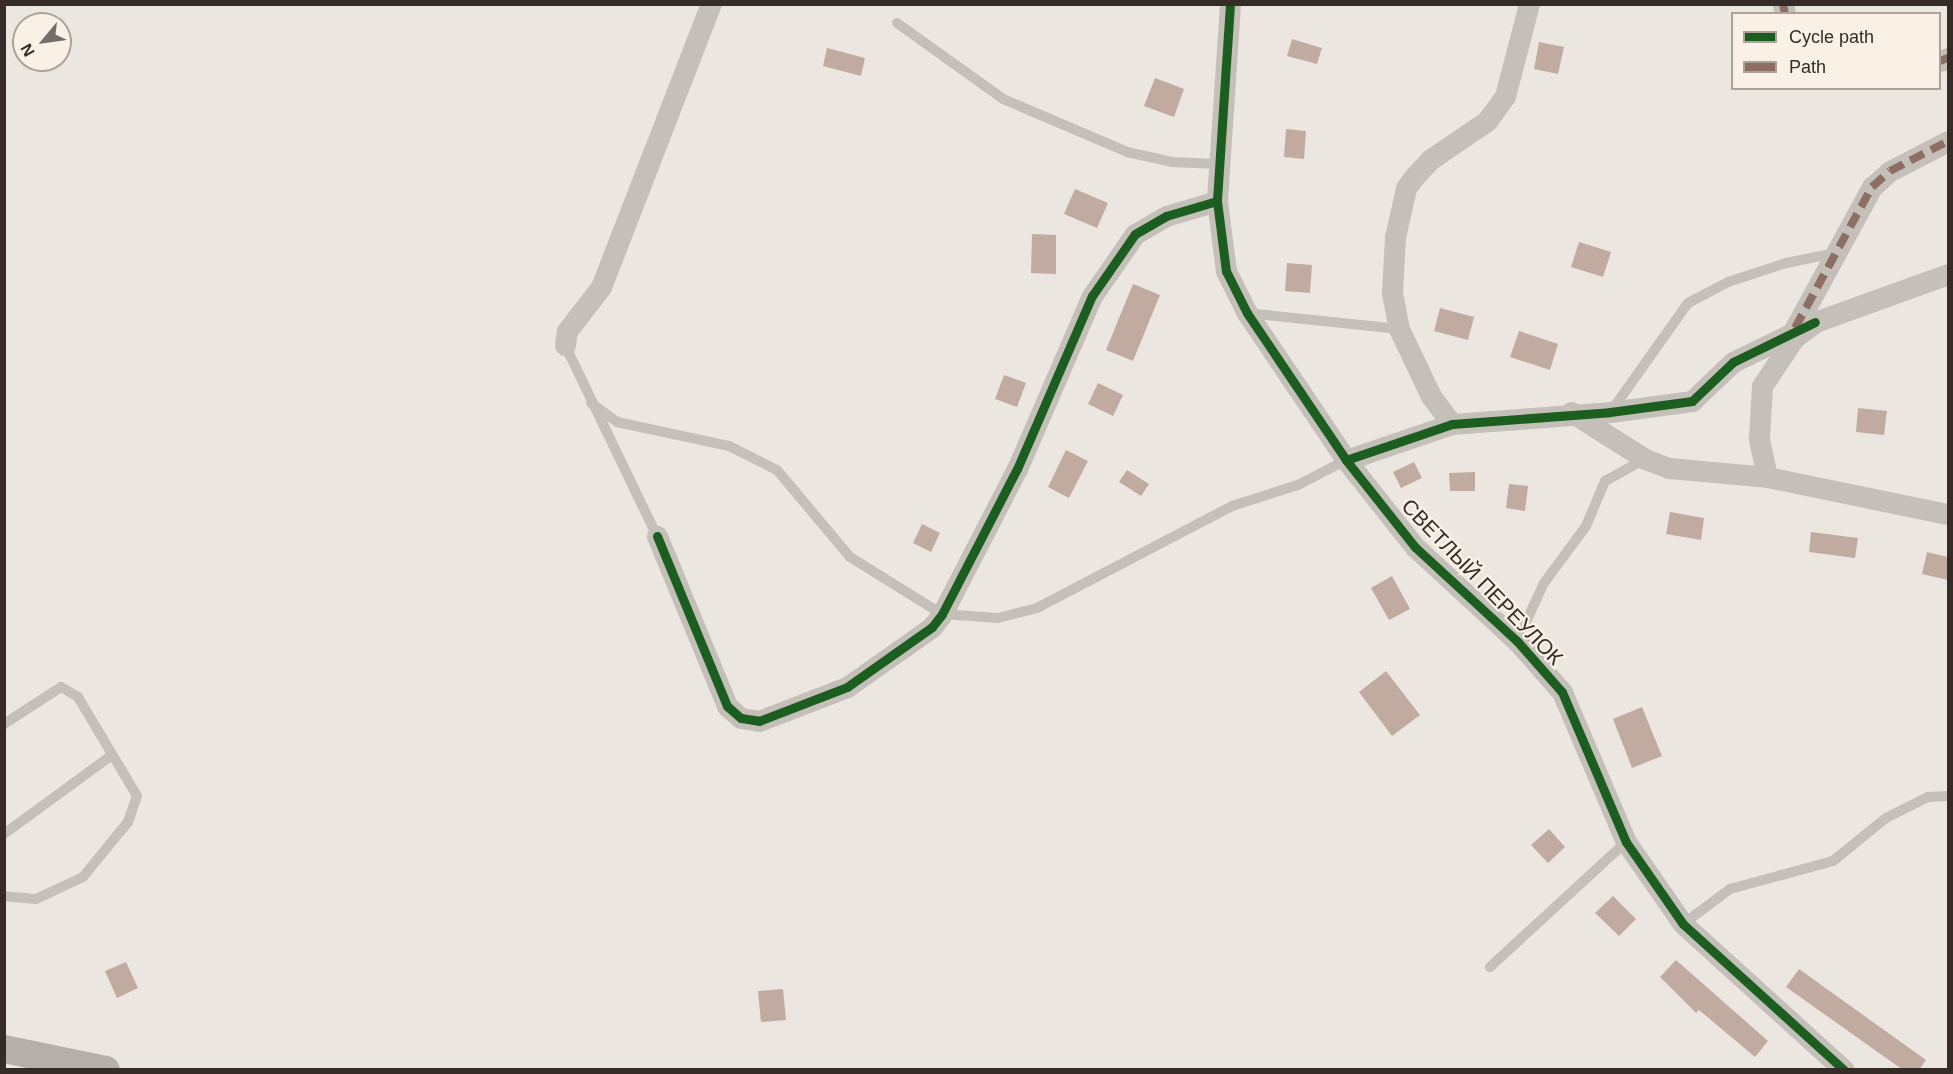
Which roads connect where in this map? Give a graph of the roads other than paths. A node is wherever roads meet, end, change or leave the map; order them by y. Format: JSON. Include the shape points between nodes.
{"nodes":[{"id":1,"x":711,"y":4,"type":"edge"},
{"id":2,"x":1230,"y":4,"type":"edge"},
{"id":3,"x":1529,"y":4,"type":"edge"},
{"id":4,"x":897,"y":23,"type":"dead end"},
{"id":5,"x":1948,"y":141,"type":"edge"},
{"id":6,"x":1217,"y":164,"type":"junction"},
{"id":7,"x":1217,"y":201,"type":"junction"},
{"id":8,"x":1835,"y":253,"type":"junction"},
{"id":9,"x":1948,"y":274,"type":"edge"},
{"id":10,"x":1247,"y":313,"type":"junction"},
{"id":11,"x":1805,"y":325,"type":"junction"},
{"id":12,"x":1399,"y":329,"type":"junction"},
{"id":13,"x":565,"y":345,"type":"joint"},
{"id":14,"x":591,"y":403,"type":"junction"},
{"id":15,"x":1570,"y":412,"type":"junction"},
{"id":16,"x":1610,"y":412,"type":"junction"},
{"id":17,"x":1452,"y":424,"type":"junction"},
{"id":18,"x":1645,"y":459,"type":"junction"},
{"id":19,"x":1346,"y":460,"type":"junction"},
{"id":20,"x":1767,"y":477,"type":"junction"},
{"id":21,"x":1948,"y":514,"type":"edge"},
{"id":22,"x":657,"y":536,"type":"joint"},
{"id":23,"x":942,"y":614,"type":"junction"},
{"id":24,"x":1517,"y":641,"type":"junction"},
{"id":25,"x":4,"y":724,"type":"edge"},
{"id":26,"x":112,"y":755,"type":"junction"},
{"id":27,"x":1948,"y":796,"type":"edge"},
{"id":28,"x":4,"y":834,"type":"edge"},
{"id":29,"x":1626,"y":842,"type":"junction"},
{"id":30,"x":4,"y":896,"type":"edge"},
{"id":31,"x":1683,"y":924,"type":"junction"},
{"id":32,"x":1490,"y":967,"type":"dead end"},
{"id":33,"x":4,"y":1049,"type":"edge"},
{"id":34,"x":64,"y":1065,"type":"edge"},
{"id":35,"x":106,"y":1070,"type":"edge"},
{"id":36,"x":1844,"y":1070,"type":"edge"}],
"edges":[{"from":1,"to":13,"type":"street","via":[[601,287],[567,331]]},
{"from":2,"to":6,"type":"street","name":"СВЕТЛЫЙ ПЕРЕУЛОК"},
{"from":3,"to":12,"type":"street","via":[[1505,96],[1487,121],[1431,159],[1406,188],[1395,237],[1393,281]]},
{"from":4,"to":6,"type":"lane","via":[[1003,99],[1127,152],[1172,162]]},
{"from":5,"to":8,"type":"street","via":[[1890,171],[1872,187]]},
{"from":6,"to":7,"type":"street","name":"СВЕТЛЫЙ ПЕРЕУЛОК"},
{"from":7,"to":10,"type":"street","name":"СВЕТЛЫЙ ПЕРЕУЛОК","via":[[1226,271]]},
{"from":7,"to":23,"type":"street","via":[[1149,223],[1135,234],[1092,296],[1017,468]]},
{"from":8,"to":11,"type":"street"},
{"from":8,"to":16,"type":"lane","via":[[1776,266],[1688,303]]},
{"from":9,"to":11,"type":"street"},
{"from":10,"to":12,"type":"lane"},
{"from":10,"to":19,"type":"street","name":"СВЕТЛЫЙ ПЕРЕУЛОК"},
{"from":11,"to":16,"type":"street","via":[[1733,362],[1692,401]]},
{"from":11,"to":20,"type":"street","via":[[1762,386],[1759,438]]},
{"from":12,"to":17,"type":"street","via":[[1431,396]]},
{"from":13,"to":14,"type":"lane"},
{"from":14,"to":22,"type":"lane"},
{"from":14,"to":23,"type":"lane","via":[[617,422],[729,446],[777,470],[849,557]]},
{"from":15,"to":16,"type":"street"},
{"from":15,"to":17,"type":"street"},
{"from":15,"to":18,"type":"street"},
{"from":17,"to":19,"type":"street"},
{"from":18,"to":20,"type":"street","via":[[1669,468]]},
{"from":18,"to":24,"type":"lane","via":[[1605,481],[1586,526],[1544,583]]},
{"from":19,"to":23,"type":"lane","via":[[1298,485],[1232,506],[1037,608],[998,618]]},
{"from":19,"to":24,"type":"street","name":"СВЕТЛЫЙ ПЕРЕУЛОК","via":[[1415,547]]},
{"from":20,"to":21,"type":"street"},
{"from":22,"to":23,"type":"street","via":[[727,706],[741,718],[759,721],[847,687],[932,627]]},
{"from":24,"to":29,"type":"street","name":"СВЕТЛЫЙ ПЕРЕУЛОК","via":[[1562,692]]},
{"from":25,"to":26,"type":"lane","via":[[61,687],[78,697]]},
{"from":26,"to":28,"type":"lane"},
{"from":26,"to":30,"type":"lane","via":[[137,796],[128,822],[83,877],[36,899]]},
{"from":27,"to":31,"type":"lane","via":[[1928,797],[1886,818],[1833,861],[1730,889]]},
{"from":29,"to":31,"type":"street","name":"СВЕТЛЫЙ ПЕРЕУЛОК"},
{"from":29,"to":32,"type":"lane"},
{"from":31,"to":36,"type":"street","name":"СВЕТЛЫЙ ПЕРЕУЛОК"},
{"from":33,"to":34,"type":"main road"},
{"from":34,"to":35,"type":"main road"}]}
